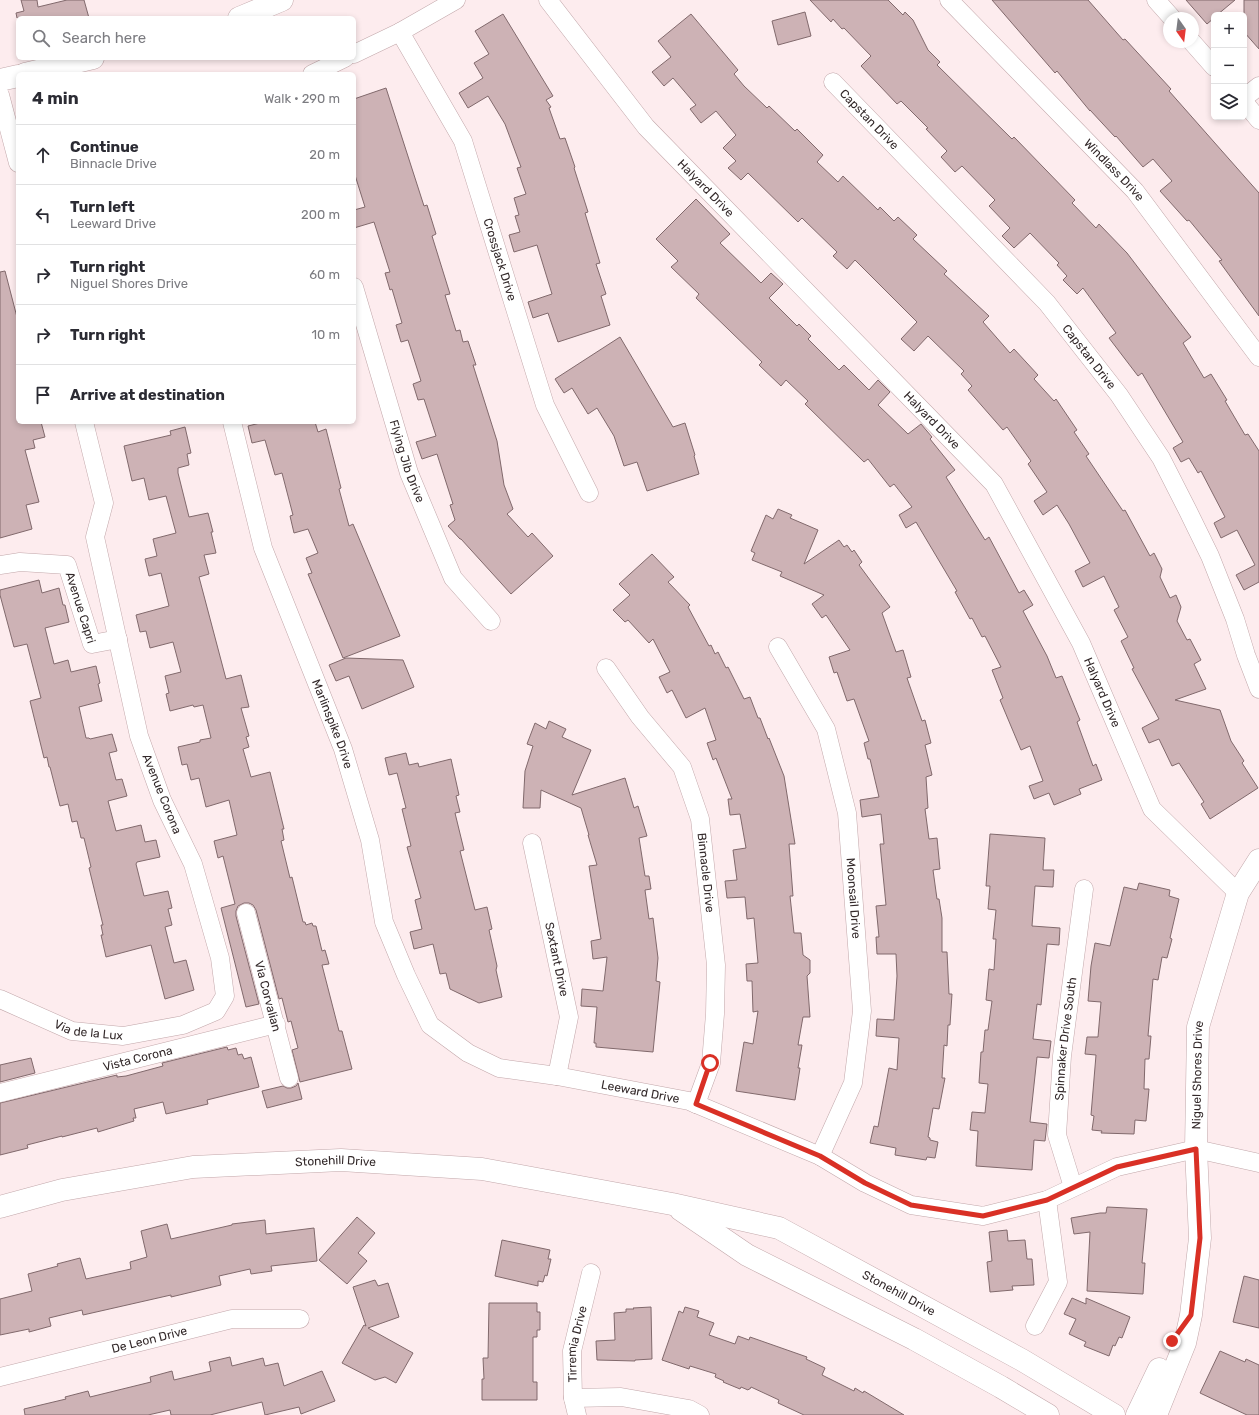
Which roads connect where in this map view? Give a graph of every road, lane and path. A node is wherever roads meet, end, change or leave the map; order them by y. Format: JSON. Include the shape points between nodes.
{"nodes":[{"id":1,"x":282,"y":0,"type":"edge"},
{"id":2,"x":456,"y":0,"type":"edge"},
{"id":3,"x":548,"y":0,"type":"edge"},
{"id":4,"x":949,"y":0,"type":"edge"},
{"id":5,"x":1156,"y":0,"type":"edge"},
{"id":6,"x":1167,"y":12,"type":"edge"},
{"id":7,"x":244,"y":16,"type":"edge"},
{"id":8,"x":400,"y":32,"type":"junction"},
{"id":9,"x":1197,"y":48,"type":"edge"},
{"id":10,"x":356,"y":53,"type":"edge"},
{"id":11,"x":84,"y":60,"type":"edge"},
{"id":12,"x":341,"y":60,"type":"edge"},
{"id":13,"x":1211,"y":64,"type":"edge"},
{"id":14,"x":34,"y":72,"type":"edge"},
{"id":15,"x":316,"y":72,"type":"edge"},
{"id":16,"x":16,"y":76,"type":"edge"},
{"id":17,"x":0,"y":80,"type":"edge"},
{"id":18,"x":833,"y":82,"type":"dead end"},
{"id":19,"x":1259,"y":86,"type":"edge"},
{"id":20,"x":0,"y":96,"type":"edge"},
{"id":21,"x":1247,"y":96,"type":"edge"},
{"id":22,"x":1247,"y":106,"type":"edge"},
{"id":23,"x":1259,"y":120,"type":"edge"},
{"id":24,"x":16,"y":156,"type":"edge"},
{"id":25,"x":356,"y":294,"type":"edge"},
{"id":26,"x":1259,"y":357,"type":"edge"},
{"id":27,"x":84,"y":424,"type":"edge"},
{"id":28,"x":232,"y":424,"type":"edge"},
{"id":29,"x":589,"y":493,"type":"dead end"},
{"id":30,"x":0,"y":565,"type":"edge"},
{"id":31,"x":490,"y":621,"type":"dead end"},
{"id":32,"x":118,"y":639,"type":"junction"},
{"id":33,"x":778,"y":647,"type":"dead end"},
{"id":34,"x":606,"y":668,"type":"dead end"},
{"id":35,"x":1259,"y":689,"type":"edge"},
{"id":36,"x":532,"y":842,"type":"dead end"},
{"id":37,"x":1259,"y":860,"type":"edge"},
{"id":38,"x":1084,"y":889,"type":"dead end"},
{"id":39,"x":1238,"y":893,"type":"junction"},
{"id":40,"x":246,"y":913,"type":"dead end"},
{"id":41,"x":0,"y":999,"type":"edge"},
{"id":42,"x":276,"y":1024,"type":"junction"},
{"id":43,"x":183,"y":1025,"type":"junction"},
{"id":44,"x":430,"y":1025,"type":"joint"},
{"id":45,"x":188,"y":1046,"type":"junction"},
{"id":46,"x":557,"y":1076,"type":"junction"},
{"id":47,"x":289,"y":1078,"type":"dead end"},
{"id":48,"x":0,"y":1093,"type":"edge"},
{"id":49,"x":696,"y":1104,"type":"junction"},
{"id":50,"x":1196,"y":1149,"type":"junction"},
{"id":51,"x":820,"y":1156,"type":"junction"},
{"id":52,"x":1259,"y":1162,"type":"edge"},
{"id":53,"x":1073,"y":1187,"type":"junction"},
{"id":54,"x":1047,"y":1200,"type":"junction"},
{"id":55,"x":672,"y":1204,"type":"junction"},
{"id":56,"x":0,"y":1207,"type":"edge"},
{"id":57,"x":590,"y":1273,"type":"dead end"},
{"id":58,"x":1191,"y":1315,"type":"junction"},
{"id":59,"x":300,"y":1319,"type":"dead end"},
{"id":60,"x":1035,"y":1326,"type":"dead end"},
{"id":61,"x":0,"y":1377,"type":"edge"},
{"id":62,"x":575,"y":1406,"type":"edge"},
{"id":63,"x":700,"y":1415,"type":"edge"},
{"id":64,"x":1048,"y":1415,"type":"edge"},
{"id":65,"x":1114,"y":1415,"type":"edge"},
{"id":66,"x":1137,"y":1415,"type":"edge"},
{"id":67,"x":1156,"y":1415,"type":"edge"}],
"edges":[{"from":1,"to":7,"type":"main road"},
{"from":2,"to":8,"type":"street"},
{"from":3,"to":39,"type":"street","name":"Halyard Drive","via":[[646,127],[994,484],[1081,643],[1152,809]]},
{"from":4,"to":26,"type":"street","name":"Windlass Drive","via":[[1135,191]]},
{"from":5,"to":6,"type":"street"},
{"from":8,"to":10,"type":"street"},
{"from":8,"to":29,"type":"street","name":"Crossjack Drive","via":[[463,141],[545,405]]},
{"from":9,"to":13,"type":"street"},
{"from":11,"to":14,"type":"main road"},
{"from":12,"to":15,"type":"street"},
{"from":16,"to":17,"type":"main road"},
{"from":18,"to":35,"type":"street","name":"Capstan Drive","via":[[1047,303],[1119,395],[1161,458],[1188,509],[1235,619]]},
{"from":19,"to":21,"type":"street"},
{"from":20,"to":24,"type":"street"},
{"from":22,"to":23,"type":"street"},
{"from":25,"to":31,"type":"street","name":"Flying Jib Drive","via":[[409,473],[453,578]]},
{"from":27,"to":32,"type":"street","name":"Avenue Corona","via":[[104,503],[95,537]]},
{"from":28,"to":44,"type":"street","name":"Marlinspike Drive","via":[[263,548],[343,749],[370,840],[384,922]]},
{"from":30,"to":32,"type":"street","name":"Avenue Capri","via":[[20,562],[67,565],[92,644]]},
{"from":32,"to":43,"type":"street","name":"Avenue Corona","via":[[139,736],[162,800],[193,864],[220,958],[224,996],[216,1011]]},
{"from":33,"to":51,"type":"street","name":"Moonsail Drive","via":[[826,729],[847,814],[862,1011],[853,1083]]},
{"from":34,"to":49,"type":"street","name":"Binnacle Drive","via":[[640,717],[682,767],[700,819],[716,965],[710,1063]]},
{"from":36,"to":46,"type":"street","name":"Sextant Drive","via":[[569,1017]]},
{"from":37,"to":39,"type":"main road","name":"Niguel Shores Drive"},
{"from":38,"to":53,"type":"street","name":"Spinnaker Drive South","via":[[1062,1056],[1057,1135]]},
{"from":39,"to":50,"type":"main road","name":"Niguel Shores Drive","via":[[1198,1027]]},
{"from":40,"to":42,"type":"street","name":"Via Corvalian"},
{"from":41,"to":43,"type":"street","name":"Via de la Lux","via":[[72,1031],[123,1036]]},
{"from":42,"to":45,"type":"street","name":"Vista Corona"},
{"from":42,"to":47,"type":"street","name":"Via Corvalian"},
{"from":43,"to":45,"type":"street"},
{"from":44,"to":46,"type":"street","name":"Leeward Drive","via":[[468,1053],[499,1068]]},
{"from":45,"to":48,"type":"street","name":"Vista Corona"},
{"from":46,"to":49,"type":"street","name":"Leeward Drive"},
{"from":49,"to":51,"type":"street","name":"Leeward Drive"},
{"from":50,"to":52,"type":"street","name":"Leeward Drive"},
{"from":50,"to":53,"type":"street","name":"Leeward Drive","via":[[1117,1167]]},
{"from":50,"to":58,"type":"main road","name":"Niguel Shores Drive","via":[[1200,1238]]},
{"from":51,"to":54,"type":"street","name":"Leeward Drive","via":[[865,1183],[911,1205],[983,1216]]},
{"from":53,"to":54,"type":"street","name":"Leeward Drive"},
{"from":54,"to":60,"type":"street","via":[[1058,1282]]},
{"from":55,"to":56,"type":"main road","name":"Stonehill Drive","via":[[482,1169],[341,1160],[193,1167],[62,1190]]},
{"from":55,"to":64,"type":"main road","name":"Stonehill Drive","via":[[747,1255],[914,1339],[1001,1386]]},
{"from":55,"to":65,"type":"main road","name":"Stonehill Drive","via":[[779,1228],[1022,1360]]},
{"from":57,"to":62,"type":"street","name":"Tirremia Drive","via":[[572,1351]]},
{"from":58,"to":66,"type":"main road","via":[[1172,1341]]},
{"from":58,"to":67,"type":"main road","name":"Niguel Shores Drive","via":[[1185,1344]]},
{"from":59,"to":61,"type":"street","name":"De Leon Drive","via":[[232,1319]]},
{"from":62,"to":63,"type":"street","via":[[621,1397],[689,1409]]}]}
